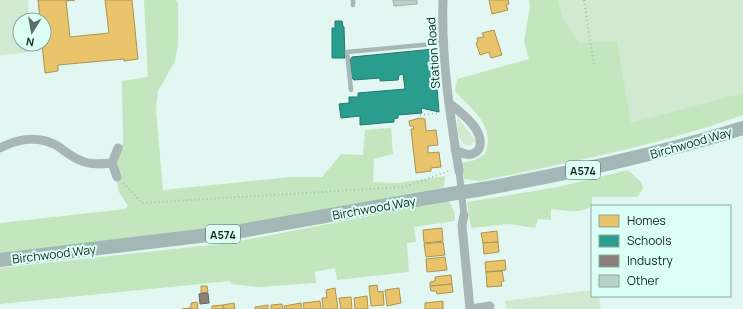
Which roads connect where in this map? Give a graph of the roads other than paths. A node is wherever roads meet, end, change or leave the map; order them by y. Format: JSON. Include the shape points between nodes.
{"nodes":[{"id":1,"x":443,"y":0,"type":"edge"},
{"id":2,"x":444,"y":43,"type":"junction"},
{"id":3,"x":351,"y":90,"type":"dead end"},
{"id":4,"x":449,"y":103,"type":"junction"},
{"id":5,"x":743,"y":128,"type":"edge"},
{"id":6,"x":0,"y":148,"type":"edge"},
{"id":7,"x":118,"y":148,"type":"dead end"},
{"id":8,"x":455,"y":150,"type":"junction"},
{"id":9,"x":112,"y":164,"type":"junction"},
{"id":10,"x":456,"y":170,"type":"joint"},
{"id":11,"x":117,"y":177,"type":"road end"},
{"id":12,"x":464,"y":215,"type":"joint"},
{"id":13,"x":0,"y":260,"type":"edge"},
{"id":14,"x":490,"y":306,"type":"dead end"},
{"id":15,"x":470,"y":309,"type":"edge"}],
"edges":[{"from":1,"to":2,"type":"street","name":"Station Road"},
{"from":2,"to":3,"type":"lane","via":[[347,52]]},
{"from":2,"to":4,"type":"street","name":"Station Road"},
{"from":4,"to":8,"type":"street","name":"Station Road"},
{"from":4,"to":8,"type":"street","name":"Station Road","via":[[465,117],[481,141],[479,149],[473,154]]},
{"from":5,"to":13,"type":"main road","name":"Birchwood Way","number":"A574","bridge":true,"via":[[689,145],[603,166],[477,190],[241,231]]},
{"from":6,"to":9,"type":"street","via":[[14,141],[35,139],[55,145],[82,161]]},
{"from":7,"to":9,"type":"street"},
{"from":8,"to":10,"type":"street","name":"Station Road"},
{"from":9,"to":11,"type":"street"},
{"from":10,"to":12,"type":"street"},
{"from":12,"to":15,"type":"street","via":[[462,225]]},
{"from":14,"to":15,"type":"street"}]}
